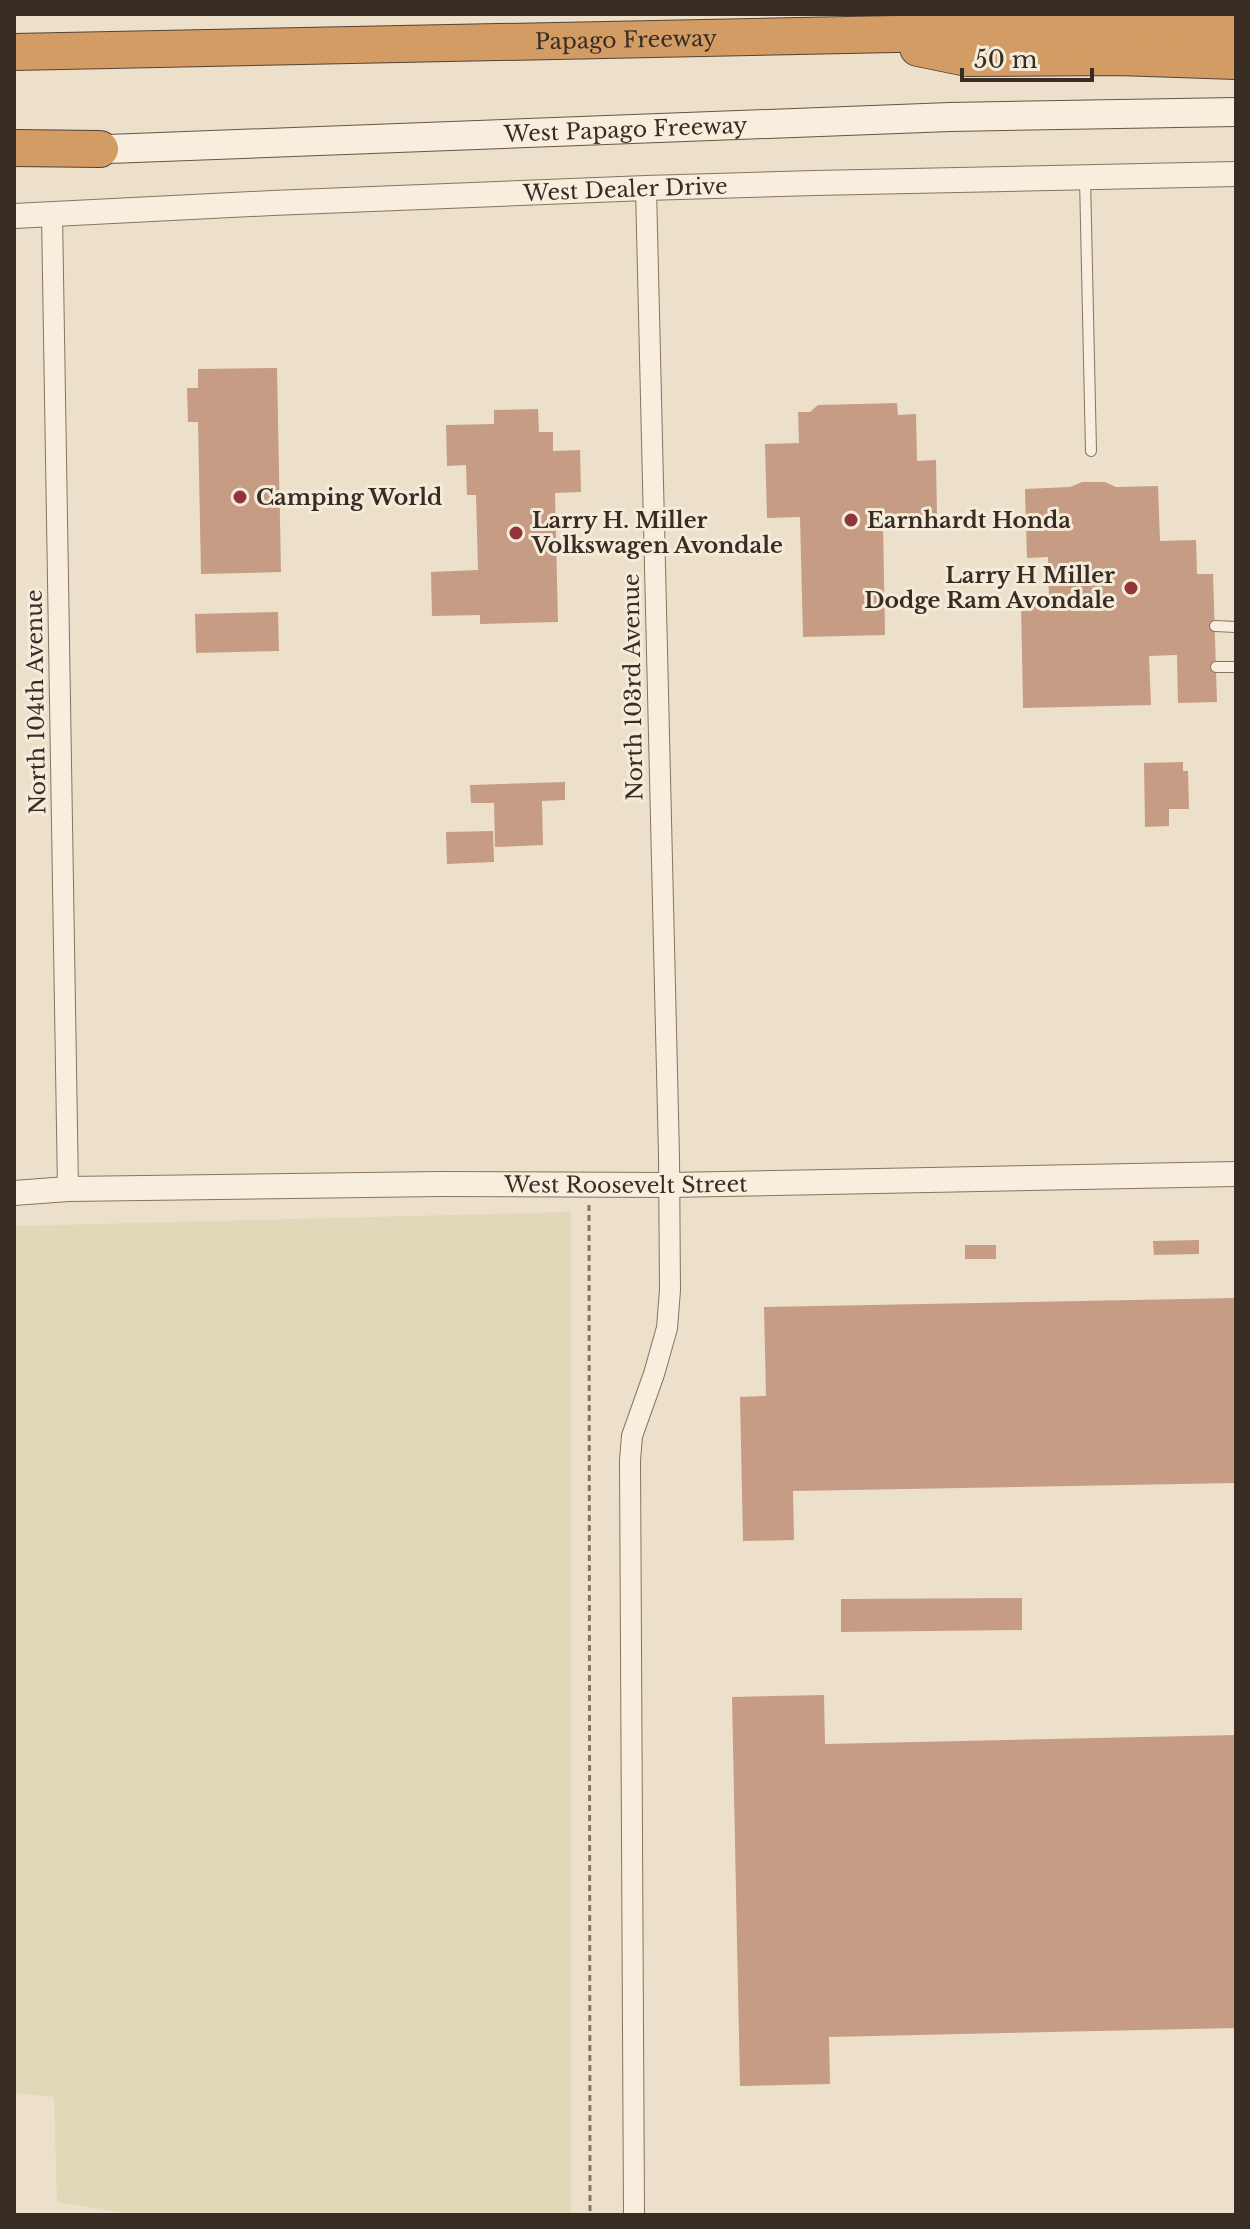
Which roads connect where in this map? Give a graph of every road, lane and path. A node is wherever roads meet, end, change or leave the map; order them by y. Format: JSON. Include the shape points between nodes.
{"nodes":[{"id":1,"x":1236,"y":27,"type":"edge"},
{"id":2,"x":846,"y":34,"type":"junction"},
{"id":3,"x":14,"y":52,"type":"edge"},
{"id":4,"x":1236,"y":61,"type":"edge"},
{"id":5,"x":1236,"y":112,"type":"edge"},
{"id":6,"x":14,"y":148,"type":"edge"},
{"id":7,"x":100,"y":149,"type":"junction"},
{"id":8,"x":14,"y":154,"type":"edge"},
{"id":9,"x":1236,"y":174,"type":"edge"},
{"id":10,"x":1085,"y":176,"type":"junction"},
{"id":11,"x":646,"y":188,"type":"junction"},
{"id":12,"x":52,"y":214,"type":"junction"},
{"id":13,"x":14,"y":216,"type":"edge"},
{"id":14,"x":1091,"y":451,"type":"dead end"},
{"id":15,"x":1215,"y":626,"type":"dead end"},
{"id":16,"x":1236,"y":627,"type":"edge"},
{"id":17,"x":1216,"y":667,"type":"dead end"},
{"id":18,"x":1236,"y":667,"type":"edge"},
{"id":19,"x":1236,"y":1174,"type":"edge"},
{"id":20,"x":589,"y":1185,"type":"junction"},
{"id":21,"x":669,"y":1185,"type":"junction"},
{"id":22,"x":68,"y":1189,"type":"junction"},
{"id":23,"x":14,"y":1193,"type":"edge"},
{"id":24,"x":590,"y":2215,"type":"edge"},
{"id":25,"x":634,"y":2215,"type":"edge"}],
"edges":[{"from":1,"to":2,"type":"highway","name":"Papago Freeway"},
{"from":2,"to":3,"type":"highway","name":"Papago Freeway"},
{"from":2,"to":4,"type":"highway","via":[[967,58]]},
{"from":5,"to":7,"type":"main road","name":"West Papago Freeway","via":[[950,117]]},
{"from":6,"to":7,"type":"highway"},
{"from":7,"to":8,"type":"main road","name":"West Papago Freeway"},
{"from":9,"to":10,"type":"street","name":"West Dealer Drive"},
{"from":10,"to":11,"type":"street","name":"West Dealer Drive"},
{"from":10,"to":14,"type":"lane"},
{"from":11,"to":12,"type":"street","name":"West Dealer Drive"},
{"from":11,"to":21,"type":"street","name":"North 103rd Avenue"},
{"from":12,"to":13,"type":"street","name":"West Dealer Drive"},
{"from":12,"to":22,"type":"street","name":"North 104th Avenue"},
{"from":15,"to":16,"type":"lane"},
{"from":17,"to":18,"type":"lane"},
{"from":19,"to":21,"type":"street","name":"West Roosevelt Street"},
{"from":20,"to":21,"type":"street","name":"West Roosevelt Street"},
{"from":20,"to":22,"type":"street","name":"West Roosevelt Street"},
{"from":20,"to":24,"type":"path"},
{"from":21,"to":25,"type":"street","name":"North 103rd Avenue","via":[[667,1328],[632,1436],[630,1460]]},
{"from":22,"to":23,"type":"street","name":"West Roosevelt Street"}]}
